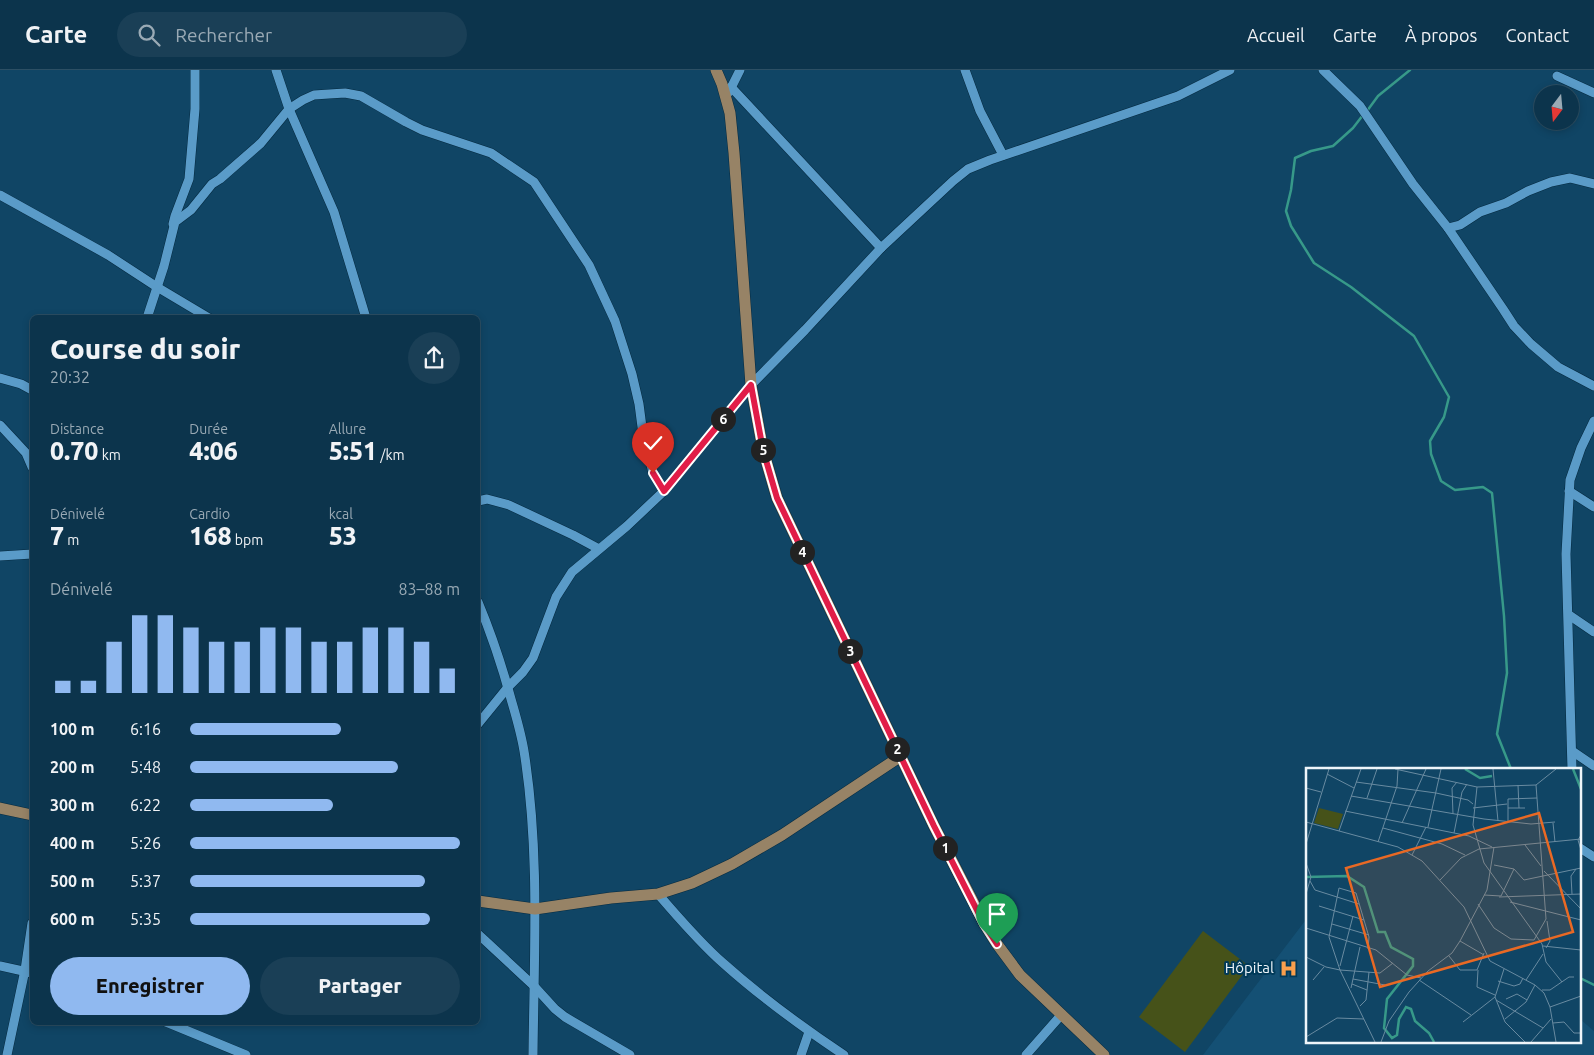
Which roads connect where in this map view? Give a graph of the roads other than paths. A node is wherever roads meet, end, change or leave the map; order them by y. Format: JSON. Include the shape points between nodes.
{"nodes":[{"id":1,"x":195,"y":70,"type":"edge"},
{"id":2,"x":276,"y":70,"type":"edge"},
{"id":3,"x":716,"y":70,"type":"edge"},
{"id":4,"x":740,"y":70,"type":"edge"},
{"id":5,"x":965,"y":70,"type":"edge"},
{"id":6,"x":1230,"y":70,"type":"edge"},
{"id":7,"x":1323,"y":70,"type":"edge"},
{"id":8,"x":1557,"y":76,"type":"dead end"},
{"id":9,"x":731,"y":87,"type":"junction"},
{"id":10,"x":1594,"y":93,"type":"edge"},
{"id":11,"x":726,"y":98,"type":"junction"},
{"id":12,"x":289,"y":109,"type":"junction"},
{"id":13,"x":1003,"y":155,"type":"junction"},
{"id":14,"x":1594,"y":184,"type":"edge"},
{"id":15,"x":0,"y":195,"type":"edge"},
{"id":16,"x":173,"y":225,"type":"junction"},
{"id":17,"x":1448,"y":228,"type":"junction"},
{"id":18,"x":880,"y":248,"type":"junction"},
{"id":19,"x":157,"y":287,"type":"junction"},
{"id":20,"x":147,"y":315,"type":"edge"},
{"id":21,"x":204,"y":315,"type":"edge"},
{"id":22,"x":365,"y":315,"type":"edge"},
{"id":23,"x":0,"y":378,"type":"edge"},
{"id":24,"x":751,"y":385,"type":"junction"},
{"id":25,"x":1594,"y":386,"type":"edge"},
{"id":26,"x":30,"y":389,"type":"edge"},
{"id":27,"x":1594,"y":421,"type":"edge"},
{"id":28,"x":0,"y":425,"type":"edge"},
{"id":29,"x":30,"y":462,"type":"edge"},
{"id":30,"x":664,"y":491,"type":"junction"},
{"id":31,"x":1569,"y":491,"type":"junction"},
{"id":32,"x":480,"y":495,"type":"edge"},
{"id":33,"x":487,"y":499,"type":"junction"},
{"id":34,"x":480,"y":501,"type":"edge"},
{"id":35,"x":1594,"y":507,"type":"edge"},
{"id":36,"x":599,"y":549,"type":"junction"},
{"id":37,"x":30,"y":554,"type":"edge"},
{"id":38,"x":0,"y":556,"type":"edge"},
{"id":39,"x":480,"y":607,"type":"edge"},
{"id":40,"x":1569,"y":615,"type":"junction"},
{"id":41,"x":1594,"y":632,"type":"edge"},
{"id":42,"x":508,"y":687,"type":"junction"},
{"id":43,"x":480,"y":722,"type":"edge"},
{"id":44,"x":1572,"y":751,"type":"junction"},
{"id":45,"x":900,"y":756,"type":"junction"},
{"id":46,"x":1594,"y":766,"type":"edge"},
{"id":47,"x":1572,"y":768,"type":"edge"},
{"id":48,"x":0,"y":808,"type":"edge"},
{"id":49,"x":30,"y":815,"type":"edge"},
{"id":50,"x":1582,"y":849,"type":"edge"},
{"id":51,"x":1594,"y":857,"type":"edge"},
{"id":52,"x":658,"y":894,"type":"junction"},
{"id":53,"x":480,"y":901,"type":"edge"},
{"id":54,"x":535,"y":910,"type":"junction"},
{"id":55,"x":480,"y":936,"type":"edge"},
{"id":56,"x":30,"y":955,"type":"edge"},
{"id":57,"x":0,"y":966,"type":"edge"},
{"id":58,"x":29,"y":971,"type":"edge"},
{"id":59,"x":534,"y":986,"type":"junction"},
{"id":60,"x":1062,"y":1014,"type":"junction"},
{"id":61,"x":173,"y":1025,"type":"edge"},
{"id":62,"x":809,"y":1032,"type":"junction"},
{"id":63,"x":7,"y":1055,"type":"edge"},
{"id":64,"x":246,"y":1055,"type":"edge"},
{"id":65,"x":533,"y":1055,"type":"edge"},
{"id":66,"x":630,"y":1055,"type":"edge"},
{"id":67,"x":801,"y":1055,"type":"edge"},
{"id":68,"x":844,"y":1055,"type":"edge"},
{"id":69,"x":1026,"y":1055,"type":"edge"},
{"id":70,"x":1104,"y":1055,"type":"edge"}],
"edges":[{"from":1,"to":16,"type":"street","via":[[191,164]]},
{"from":2,"to":12,"type":"street"},
{"from":3,"to":11,"type":"main road"},
{"from":4,"to":9,"type":"street"},
{"from":5,"to":13,"type":"street","via":[[980,111]]},
{"from":6,"to":13,"type":"street","via":[[1178,96]]},
{"from":7,"to":17,"type":"street","via":[[1360,106],[1413,184]]},
{"from":8,"to":10,"type":"street"},
{"from":9,"to":11,"type":"street"},
{"from":9,"to":18,"type":"street"},
{"from":11,"to":24,"type":"main road","via":[[734,153]]},
{"from":12,"to":16,"type":"street","via":[[260,143],[212,184],[191,210]]},
{"from":12,"to":22,"type":"street","via":[[334,212]]},
{"from":12,"to":30,"type":"street","via":[[314,95],[345,93],[361,96],[422,130],[491,153],[534,182],[589,264],[615,321],[632,374],[653,473]]},
{"from":13,"to":18,"type":"street","via":[[968,169],[952,181]]},
{"from":14,"to":17,"type":"street","via":[[1570,178],[1551,182]]},
{"from":15,"to":19,"type":"street","via":[[108,255]]},
{"from":16,"to":19,"type":"street"},
{"from":17,"to":25,"type":"street","via":[[1522,335],[1558,367]]},
{"from":18,"to":24,"type":"street"},
{"from":19,"to":20,"type":"street"},
{"from":19,"to":21,"type":"street"},
{"from":23,"to":26,"type":"street"},
{"from":24,"to":30,"type":"street"},
{"from":24,"to":45,"type":"main road","via":[[763,450],[777,498]]},
{"from":27,"to":31,"type":"street","via":[[1573,470]]},
{"from":28,"to":29,"type":"street","via":[[26,453]]},
{"from":30,"to":36,"type":"street"},
{"from":31,"to":35,"type":"street"},
{"from":31,"to":40,"type":"street","via":[[1566,554]]},
{"from":32,"to":33,"type":"street"},
{"from":33,"to":34,"type":"street"},
{"from":33,"to":36,"type":"street","via":[[509,505],[565,530]]},
{"from":36,"to":42,"type":"street","via":[[566,581],[556,597],[532,658]]},
{"from":37,"to":38,"type":"street"},
{"from":39,"to":42,"type":"street"},
{"from":40,"to":41,"type":"street"},
{"from":40,"to":44,"type":"street"},
{"from":42,"to":43,"type":"street"},
{"from":42,"to":54,"type":"street","via":[[524,749],[530,792]]},
{"from":44,"to":46,"type":"street"},
{"from":44,"to":47,"type":"street"},
{"from":45,"to":52,"type":"main road","via":[[782,835],[732,864],[692,883]]},
{"from":45,"to":60,"type":"main road","via":[[984,924],[1020,975]]},
{"from":48,"to":49,"type":"main road"},
{"from":50,"to":51,"type":"street"},
{"from":52,"to":54,"type":"main road"},
{"from":52,"to":62,"type":"street","via":[[724,964]]},
{"from":53,"to":54,"type":"main road"},
{"from":54,"to":59,"type":"street"},
{"from":55,"to":59,"type":"street"},
{"from":56,"to":58,"type":"street"},
{"from":57,"to":58,"type":"street"},
{"from":58,"to":63,"type":"street"},
{"from":59,"to":65,"type":"street"},
{"from":59,"to":66,"type":"street","via":[[564,1017]]},
{"from":60,"to":69,"type":"street"},
{"from":60,"to":70,"type":"main road"},
{"from":61,"to":64,"type":"street"},
{"from":62,"to":67,"type":"street"},
{"from":62,"to":68,"type":"street"}]}
